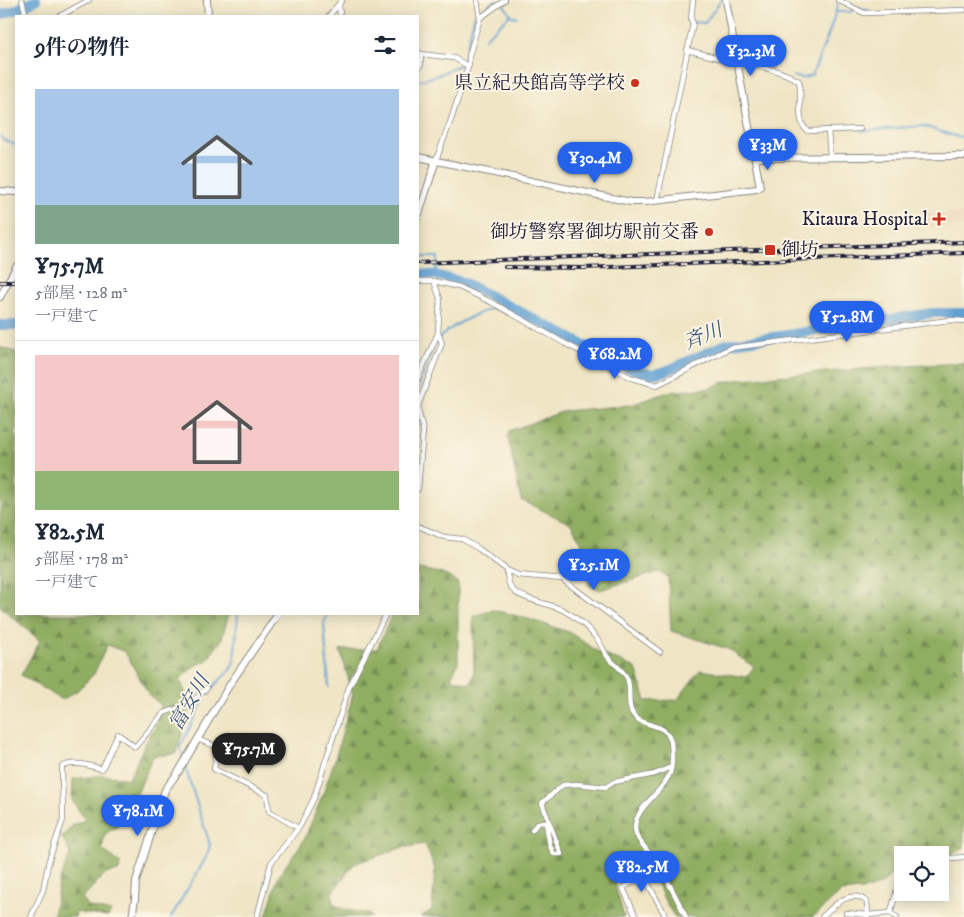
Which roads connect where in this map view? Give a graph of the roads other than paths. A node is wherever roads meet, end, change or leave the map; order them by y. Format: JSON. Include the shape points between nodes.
{"nodes":[{"id":1,"x":22,"y":0,"type":"edge"},
{"id":2,"x":89,"y":0,"type":"edge"},
{"id":3,"x":207,"y":0,"type":"edge"},
{"id":4,"x":477,"y":0,"type":"edge"},
{"id":5,"x":505,"y":0,"type":"edge"},
{"id":6,"x":693,"y":0,"type":"edge"},
{"id":7,"x":726,"y":0,"type":"edge"},
{"id":8,"x":838,"y":0,"type":"edge"},
{"id":9,"x":340,"y":2,"type":"edge"},
{"id":10,"x":964,"y":10,"type":"edge"},
{"id":11,"x":26,"y":15,"type":"edge"},
{"id":12,"x":62,"y":15,"type":"edge"},
{"id":13,"x":208,"y":15,"type":"edge"},
{"id":14,"x":330,"y":15,"type":"edge"},
{"id":15,"x":340,"y":15,"type":"edge"},
{"id":16,"x":480,"y":18,"type":"junction"},
{"id":17,"x":734,"y":43,"type":"junction"},
{"id":18,"x":687,"y":50,"type":"junction"},
{"id":19,"x":419,"y":53,"type":"edge"},
{"id":20,"x":738,"y":64,"type":"junction"},
{"id":21,"x":468,"y":66,"type":"junction"},
{"id":22,"x":419,"y":67,"type":"edge"},
{"id":23,"x":860,"y":129,"type":"dead end"},
{"id":24,"x":828,"y":130,"type":"junction"},
{"id":25,"x":419,"y":156,"type":"edge"},
{"id":26,"x":964,"y":156,"type":"edge"},
{"id":27,"x":830,"y":157,"type":"junction"},
{"id":28,"x":755,"y":158,"type":"junction"},
{"id":29,"x":436,"y":160,"type":"junction"},
{"id":30,"x":0,"y":191,"type":"edge"},
{"id":31,"x":15,"y":192,"type":"edge"},
{"id":32,"x":657,"y":200,"type":"junction"},
{"id":33,"x":419,"y":214,"type":"edge"},
{"id":34,"x":15,"y":269,"type":"edge"},
{"id":35,"x":419,"y":281,"type":"edge"},
{"id":36,"x":434,"y":281,"type":"junction"},
{"id":37,"x":0,"y":297,"type":"edge"},
{"id":38,"x":964,"y":321,"type":"edge"},
{"id":39,"x":438,"y":333,"type":"junction"},
{"id":40,"x":419,"y":376,"type":"edge"},
{"id":41,"x":419,"y":402,"type":"edge"},
{"id":42,"x":419,"y":414,"type":"edge"},
{"id":43,"x":419,"y":477,"type":"edge"},
{"id":44,"x":419,"y":526,"type":"edge"},
{"id":45,"x":507,"y":570,"type":"junction"},
{"id":46,"x":277,"y":615,"type":"edge"},
{"id":47,"x":385,"y":615,"type":"edge"},
{"id":48,"x":660,"y":652,"type":"dead end"},
{"id":49,"x":207,"y":688,"type":"dead end"},
{"id":50,"x":197,"y":738,"type":"junction"},
{"id":51,"x":671,"y":767,"type":"junction"},
{"id":52,"x":298,"y":828,"type":"junction"},
{"id":53,"x":532,"y":830,"type":"dead end"},
{"id":54,"x":964,"y":857,"type":"edge"},
{"id":55,"x":949,"y":858,"type":"edge"},
{"id":56,"x":894,"y":901,"type":"edge"},
{"id":57,"x":846,"y":912,"type":"dead end"},
{"id":58,"x":890,"y":913,"type":"junction"},
{"id":59,"x":868,"y":916,"type":"edge"},
{"id":60,"x":31,"y":917,"type":"edge"},
{"id":61,"x":132,"y":917,"type":"edge"},
{"id":62,"x":257,"y":917,"type":"edge"},
{"id":63,"x":636,"y":917,"type":"edge"},
{"id":64,"x":666,"y":917,"type":"edge"},
{"id":65,"x":686,"y":917,"type":"edge"},
{"id":66,"x":822,"y":917,"type":"edge"},
{"id":67,"x":896,"y":917,"type":"edge"}],
"edges":[{"from":1,"to":11,"type":"street"},
{"from":2,"to":12,"type":"street"},
{"from":3,"to":13,"type":"street"},
{"from":4,"to":16,"type":"street"},
{"from":5,"to":16,"type":"street"},
{"from":6,"to":18,"type":"street","via":[[693,23]]},
{"from":7,"to":17,"type":"street"},
{"from":8,"to":10,"type":"street","via":[[864,13]]},
{"from":9,"to":14,"type":"street"},
{"from":9,"to":15,"type":"street"},
{"from":16,"to":21,"type":"street"},
{"from":17,"to":20,"type":"street"},
{"from":17,"to":24,"type":"street","via":[[744,48],[763,68],[799,81],[803,128],[808,131]]},
{"from":18,"to":20,"type":"street"},
{"from":18,"to":32,"type":"street"},
{"from":19,"to":21,"type":"street","via":[[454,58]]},
{"from":19,"to":22,"type":"street"},
{"from":20,"to":28,"type":"street"},
{"from":21,"to":29,"type":"street"},
{"from":23,"to":24,"type":"street"},
{"from":24,"to":27,"type":"street"},
{"from":25,"to":29,"type":"street"},
{"from":26,"to":27,"type":"street"},
{"from":27,"to":28,"type":"street"},
{"from":28,"to":32,"type":"street","via":[[760,187],[757,189]]},
{"from":29,"to":32,"type":"street","via":[[612,199],[630,202]]},
{"from":29,"to":33,"type":"street"},
{"from":30,"to":31,"type":"street"},
{"from":34,"to":37,"type":"street"},
{"from":35,"to":36,"type":"street"},
{"from":36,"to":38,"type":"street","via":[[459,287],[632,378],[657,385],[730,348],[950,320]]},
{"from":36,"to":39,"type":"street","via":[[440,299]]},
{"from":39,"to":40,"type":"street"},
{"from":39,"to":41,"type":"street","via":[[442,343]]},
{"from":42,"to":43,"type":"street","via":[[423,431]]},
{"from":44,"to":45,"type":"street","via":[[444,537],[462,540]]},
{"from":45,"to":48,"type":"street","via":[[518,575],[562,579]]},
{"from":45,"to":51,"type":"street","via":[[514,592],[563,610],[598,640],[627,678],[629,705],[638,720],[658,726],[671,740]]},
{"from":46,"to":50,"type":"street"},
{"from":47,"to":52,"type":"street","via":[[349,687],[314,798]]},
{"from":49,"to":60,"type":"street","via":[[194,700],[164,713],[135,747],[118,734],[102,769],[87,765],[66,764],[62,767],[62,820],[43,890]]},
{"from":50,"to":52,"type":"street","via":[[215,746],[214,769],[267,794],[269,811]]},
{"from":50,"to":61,"type":"street","via":[[158,807],[136,881]]},
{"from":51,"to":53,"type":"street","via":[[606,787],[563,785],[542,804],[561,854],[554,854],[550,846],[546,824],[541,822]]},
{"from":51,"to":65,"type":"street","via":[[663,785],[638,817],[635,830],[672,886]]},
{"from":52,"to":62,"type":"street","via":[[271,863]]},
{"from":54,"to":55,"type":"street"},
{"from":56,"to":58,"type":"street"},
{"from":57,"to":59,"type":"street"},
{"from":58,"to":59,"type":"street"},
{"from":58,"to":67,"type":"street"},
{"from":59,"to":66,"type":"street","via":[[867,902],[854,896],[843,899]]},
{"from":63,"to":64,"type":"street","via":[[624,888],[644,876]]}]}
